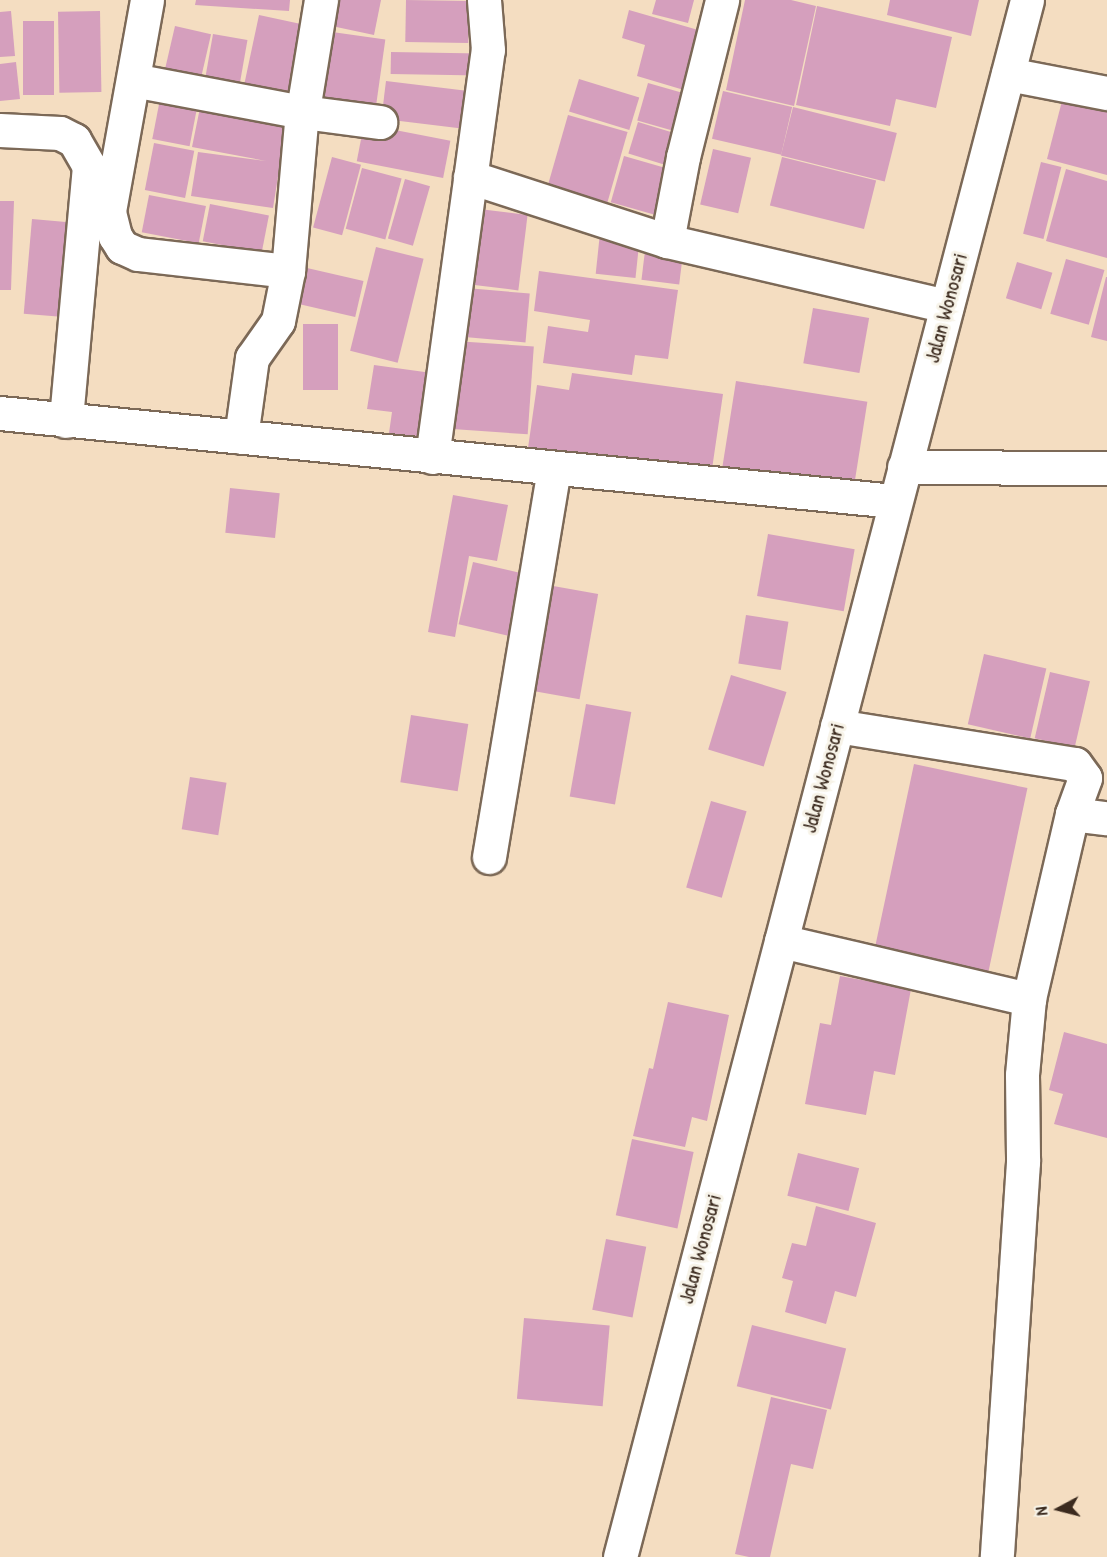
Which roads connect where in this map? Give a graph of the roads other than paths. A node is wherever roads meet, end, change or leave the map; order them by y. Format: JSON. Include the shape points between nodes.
{"nodes":[{"id":1,"x":147,"y":0,"type":"edge"},
{"id":2,"x":321,"y":0,"type":"edge"},
{"id":3,"x":484,"y":0,"type":"edge"},
{"id":4,"x":722,"y":0,"type":"edge"},
{"id":5,"x":1027,"y":0,"type":"edge"},
{"id":6,"x":1008,"y":74,"type":"junction"},
{"id":7,"x":133,"y":80,"type":"junction"},
{"id":8,"x":1107,"y":93,"type":"edge"},
{"id":9,"x":303,"y":112,"type":"junction"},
{"id":10,"x":380,"y":122,"type":"dead end"},
{"id":11,"x":0,"y":130,"type":"edge"},
{"id":12,"x":470,"y":177,"type":"junction"},
{"id":13,"x":667,"y":242,"type":"junction"},
{"id":14,"x":288,"y":271,"type":"junction"},
{"id":15,"x":947,"y":306,"type":"junction"},
{"id":16,"x":0,"y":412,"type":"edge"},
{"id":17,"x":66,"y":421,"type":"junction"},
{"id":18,"x":241,"y":437,"type":"junction"},
{"id":19,"x":432,"y":457,"type":"junction"},
{"id":20,"x":904,"y":467,"type":"junction"},
{"id":21,"x":554,"y":468,"type":"junction"},
{"id":22,"x":1107,"y":468,"type":"edge"},
{"id":23,"x":894,"y":501,"type":"junction"},
{"id":24,"x":837,"y":726,"type":"junction"},
{"id":25,"x":1072,"y":814,"type":"junction"},
{"id":26,"x":1107,"y":818,"type":"edge"},
{"id":27,"x":489,"y":857,"type":"dead end"},
{"id":28,"x":781,"y":941,"type":"junction"},
{"id":29,"x":1029,"y":999,"type":"junction"},
{"id":30,"x":620,"y":1557,"type":"edge"},
{"id":31,"x":998,"y":1557,"type":"edge"}],
"edges":[{"from":1,"to":7,"type":"main road"},
{"from":2,"to":9,"type":"main road"},
{"from":3,"to":12,"type":"main road","via":[[488,50]]},
{"from":4,"to":13,"type":"main road","via":[[683,157]]},
{"from":5,"to":6,"type":"main road","name":"Jalan Wonosari"},
{"from":6,"to":8,"type":"main road"},
{"from":6,"to":15,"type":"main road","name":"Jalan Wonosari"},
{"from":7,"to":9,"type":"main road"},
{"from":7,"to":14,"type":"main road","via":[[109,212],[122,247],[138,254]]},
{"from":9,"to":10,"type":"main road"},
{"from":9,"to":14,"type":"main road"},
{"from":11,"to":17,"type":"main road","via":[[60,133],[74,140],[89,166]]},
{"from":12,"to":13,"type":"main road"},
{"from":12,"to":19,"type":"main road"},
{"from":13,"to":15,"type":"main road"},
{"from":14,"to":18,"type":"main road","via":[[278,321],[252,358]]},
{"from":15,"to":20,"type":"main road","name":"Jalan Wonosari"},
{"from":16,"to":17,"type":"main road"},
{"from":17,"to":18,"type":"main road"},
{"from":18,"to":19,"type":"main road"},
{"from":19,"to":21,"type":"main road"},
{"from":20,"to":22,"type":"main road"},
{"from":20,"to":23,"type":"main road","name":"Jalan Wonosari"},
{"from":21,"to":23,"type":"main road"},
{"from":21,"to":27,"type":"main road"},
{"from":23,"to":24,"type":"main road","name":"Jalan Wonosari"},
{"from":24,"to":25,"type":"main road","via":[[1075,764],[1085,778]]},
{"from":24,"to":28,"type":"main road","name":"Jalan Wonosari"},
{"from":25,"to":26,"type":"main road"},
{"from":25,"to":29,"type":"main road"},
{"from":28,"to":29,"type":"main road"},
{"from":28,"to":30,"type":"main road","name":"Jalan Wonosari"},
{"from":29,"to":31,"type":"main road","via":[[1022,1075],[1023,1162]]}]}
